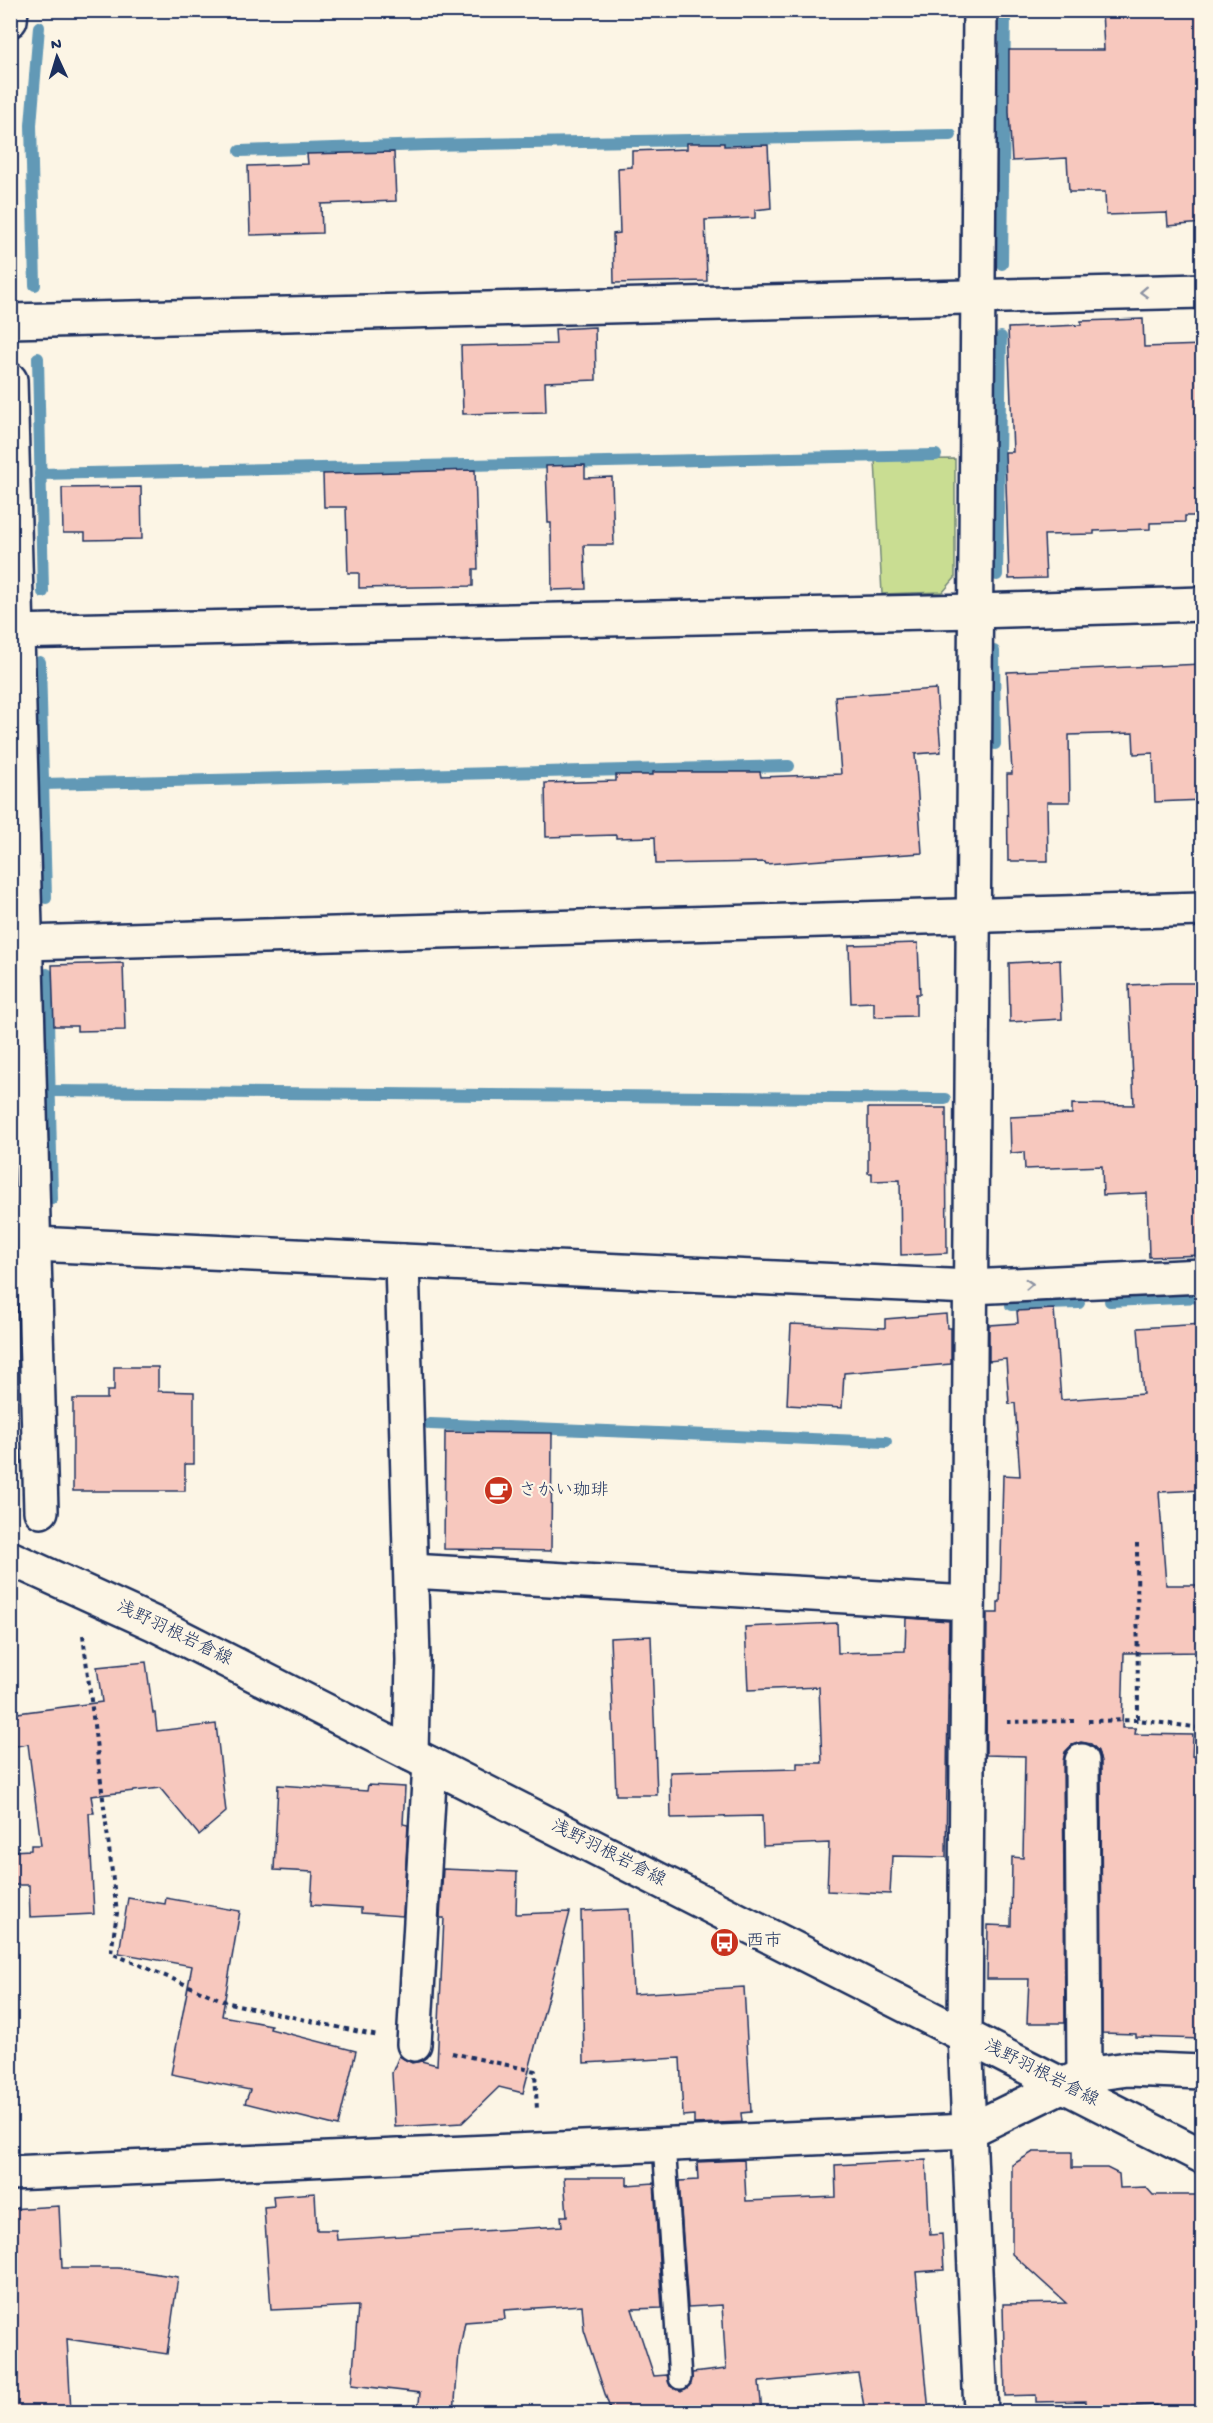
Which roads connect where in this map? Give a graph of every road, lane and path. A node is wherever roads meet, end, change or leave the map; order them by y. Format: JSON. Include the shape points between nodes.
{"nodes":[{"id":1,"x":11,"y":10,"type":"edge"},
{"id":2,"x":980,"y":10,"type":"edge"},
{"id":3,"x":10,"y":20,"type":"edge"},
{"id":4,"x":1203,"y":291,"type":"edge"},
{"id":5,"x":978,"y":297,"type":"junction"},
{"id":6,"x":10,"y":321,"type":"edge"},
{"id":7,"x":10,"y":380,"type":"edge"},
{"id":8,"x":1203,"y":604,"type":"edge"},
{"id":9,"x":975,"y":611,"type":"junction"},
{"id":10,"x":14,"y":631,"type":"edge"},
{"id":11,"x":1203,"y":909,"type":"edge"},
{"id":12,"x":973,"y":915,"type":"junction"},
{"id":13,"x":25,"y":943,"type":"junction"},
{"id":14,"x":34,"y":1244,"type":"junction"},
{"id":15,"x":402,"y":1261,"type":"junction"},
{"id":16,"x":1203,"y":1276,"type":"edge"},
{"id":17,"x":970,"y":1287,"type":"junction"},
{"id":18,"x":41,"y":1511,"type":"dead end"},
{"id":19,"x":1137,"y":1543,"type":"dead end"},
{"id":20,"x":10,"y":1558,"type":"edge"},
{"id":21,"x":411,"y":1571,"type":"junction"},
{"id":22,"x":77,"y":1587,"type":"junction"},
{"id":23,"x":968,"y":1603,"type":"junction"},
{"id":24,"x":1138,"y":1720,"type":"dead end"},
{"id":25,"x":421,"y":1759,"type":"junction"},
{"id":26,"x":1082,"y":1761,"type":"dead end"},
{"id":27,"x":965,"y":2035,"type":"junction"},
{"id":28,"x":414,"y":2044,"type":"junction"},
{"id":29,"x":1203,"y":2072,"type":"edge"},
{"id":30,"x":1073,"y":2080,"type":"junction"},
{"id":31,"x":969,"y":2131,"type":"junction"},
{"id":32,"x":664,"y":2144,"type":"junction"},
{"id":33,"x":539,"y":2150,"type":"junction"},
{"id":34,"x":1203,"y":2156,"type":"edge"},
{"id":35,"x":10,"y":2173,"type":"edge"},
{"id":36,"x":680,"y":2378,"type":"dead end"},
{"id":37,"x":981,"y":2412,"type":"edge"}],
"edges":[{"from":1,"to":3,"type":"street"},
{"from":2,"to":5,"type":"street"},
{"from":4,"to":5,"type":"street","one_way":true},
{"from":5,"to":6,"type":"street"},
{"from":5,"to":9,"type":"street"},
{"from":7,"to":10,"type":"street"},
{"from":8,"to":9,"type":"street"},
{"from":9,"to":10,"type":"street"},
{"from":9,"to":12,"type":"street"},
{"from":10,"to":13,"type":"street"},
{"from":11,"to":12,"type":"street"},
{"from":12,"to":13,"type":"street"},
{"from":12,"to":17,"type":"street"},
{"from":13,"to":14,"type":"street"},
{"from":14,"to":15,"type":"street"},
{"from":14,"to":18,"type":"street"},
{"from":15,"to":17,"type":"street"},
{"from":15,"to":21,"type":"street"},
{"from":17,"to":16,"type":"street","one_way":true},
{"from":17,"to":23,"type":"street"},
{"from":19,"to":24,"type":"path"},
{"from":20,"to":22,"type":"street","name":"浅野羽根岩倉線"},
{"from":21,"to":23,"type":"street"},
{"from":21,"to":25,"type":"street"},
{"from":22,"to":25,"type":"street","name":"浅野羽根岩倉線"},
{"from":22,"to":28,"type":"path","via":[[117,1913],[111,1953],[229,2003]]},
{"from":23,"to":27,"type":"street"},
{"from":25,"to":27,"type":"street","name":"浅野羽根岩倉線"},
{"from":25,"to":28,"type":"street"},
{"from":26,"to":30,"type":"street"},
{"from":27,"to":30,"type":"street","name":"浅野羽根岩倉線"},
{"from":27,"to":31,"type":"street"},
{"from":28,"to":33,"type":"path","via":[[535,2071]]},
{"from":29,"to":30,"type":"street","via":[[1128,2069]]},
{"from":30,"to":31,"type":"street"},
{"from":30,"to":34,"type":"street","name":"浅野羽根岩倉線"},
{"from":31,"to":32,"type":"street"},
{"from":31,"to":37,"type":"street"},
{"from":32,"to":33,"type":"street"},
{"from":32,"to":36,"type":"lane"},
{"from":33,"to":35,"type":"street"}]}
